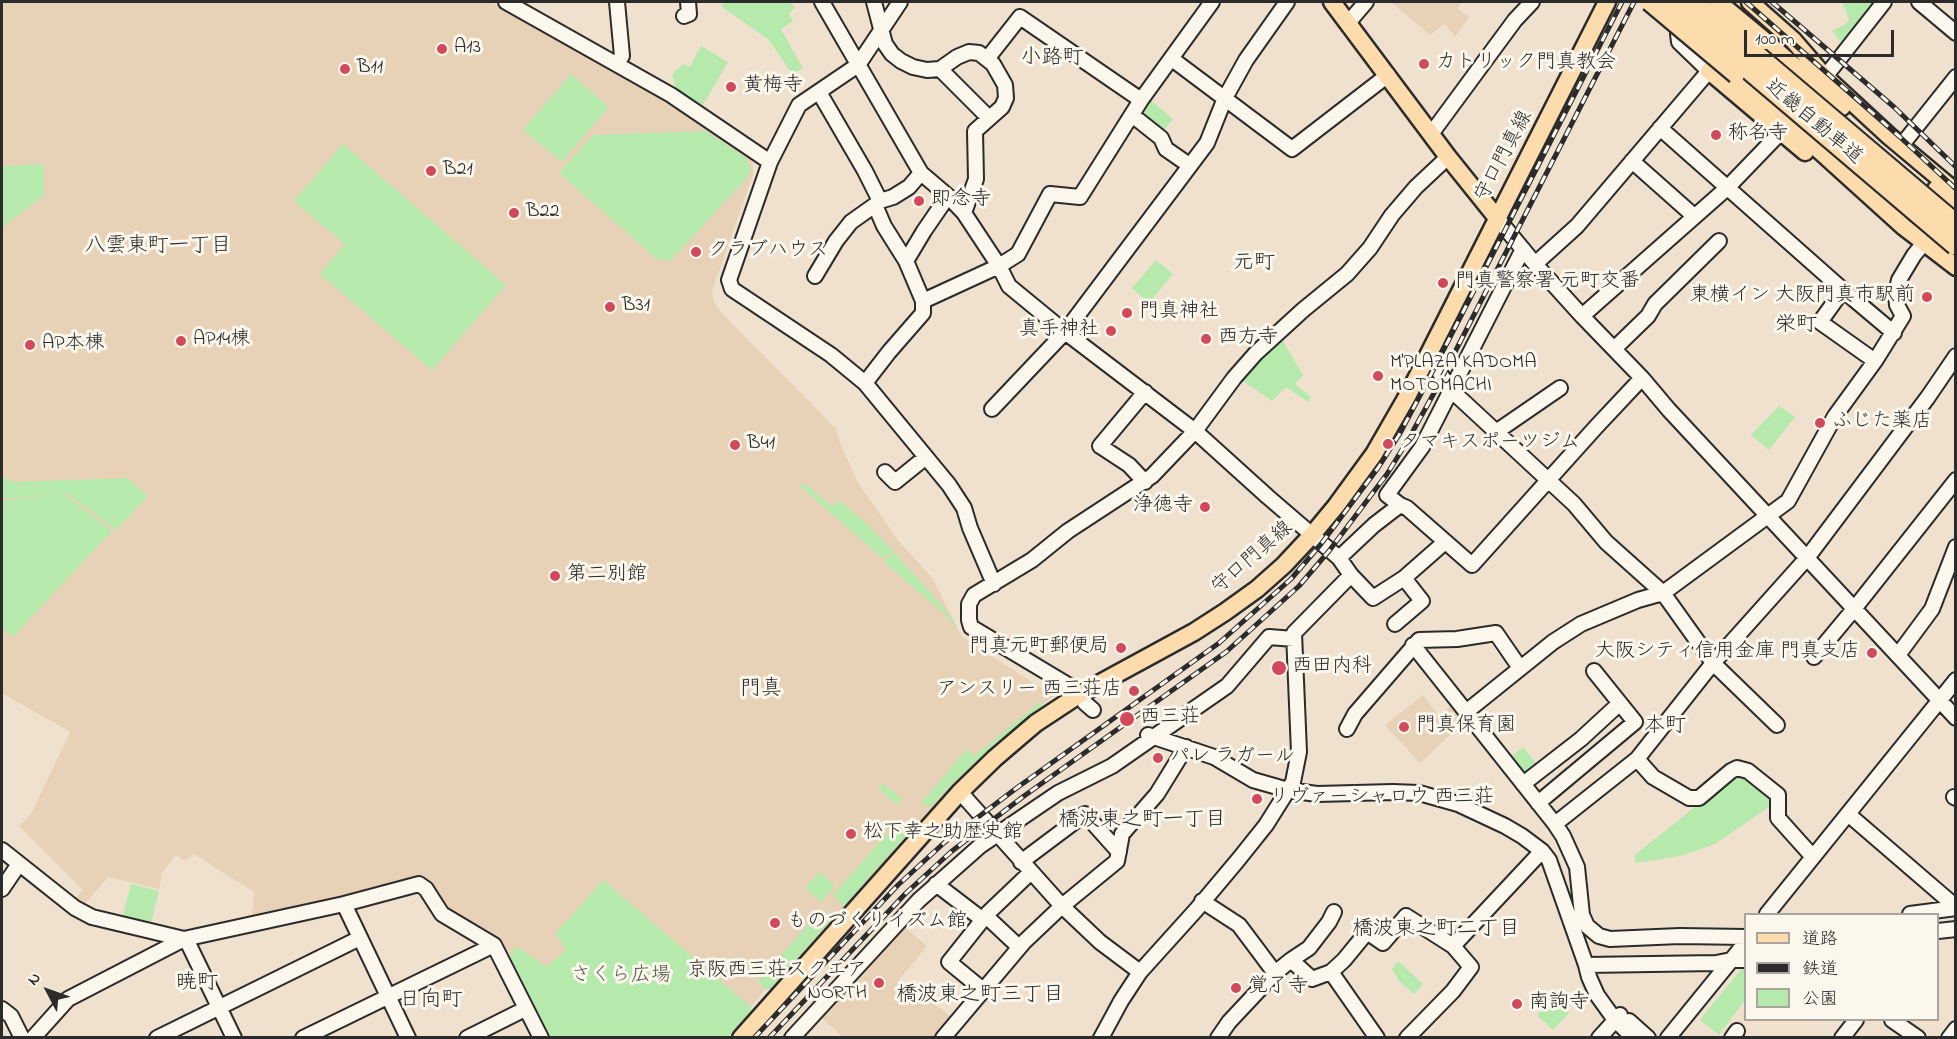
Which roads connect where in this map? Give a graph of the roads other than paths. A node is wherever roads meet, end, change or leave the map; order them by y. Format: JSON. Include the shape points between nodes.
{"nodes":[{"id":1,"x":506,"y":2,"type":"edge"},
{"id":2,"x":617,"y":2,"type":"edge"},
{"id":3,"x":688,"y":2,"type":"edge"},
{"id":4,"x":822,"y":2,"type":"edge"},
{"id":5,"x":874,"y":2,"type":"edge"},
{"id":6,"x":900,"y":2,"type":"edge"},
{"id":7,"x":1212,"y":2,"type":"edge"},
{"id":8,"x":1287,"y":2,"type":"edge"},
{"id":9,"x":1332,"y":2,"type":"edge"},
{"id":10,"x":1366,"y":2,"type":"edge"},
{"id":11,"x":1532,"y":2,"type":"edge"},
{"id":12,"x":1607,"y":2,"type":"edge"},
{"id":13,"x":1649,"y":2,"type":"edge"},
{"id":14,"x":1670,"y":2,"type":"edge"},
{"id":15,"x":1693,"y":2,"type":"edge"},
{"id":16,"x":1706,"y":2,"type":"edge"},
{"id":17,"x":1719,"y":2,"type":"edge"},
{"id":18,"x":1884,"y":2,"type":"edge"},
{"id":19,"x":1919,"y":2,"type":"edge"},
{"id":20,"x":1754,"y":3,"type":"edge"},
{"id":21,"x":684,"y":16,"type":"dead end"},
{"id":22,"x":1348,"y":23,"type":"junction"},
{"id":23,"x":882,"y":29,"type":"junction"},
{"id":24,"x":1956,"y":33,"type":"edge"},
{"id":25,"x":1172,"y":58,"type":"junction"},
{"id":26,"x":987,"y":59,"type":"junction"},
{"id":27,"x":617,"y":63,"type":"junction"},
{"id":28,"x":858,"y":65,"type":"junction"},
{"id":29,"x":1704,"y":65,"type":"junction"},
{"id":30,"x":940,"y":69,"type":"junction"},
{"id":31,"x":1388,"y":75,"type":"junction"},
{"id":32,"x":1826,"y":77,"type":"junction"},
{"id":33,"x":1956,"y":77,"type":"edge"},
{"id":34,"x":819,"y":92,"type":"junction"},
{"id":35,"x":1225,"y":98,"type":"junction"},
{"id":36,"x":1832,"y":98,"type":"junction"},
{"id":37,"x":1141,"y":100,"type":"junction"},
{"id":38,"x":1132,"y":115,"type":"junction"},
{"id":39,"x":990,"y":118,"type":"junction"},
{"id":40,"x":1659,"y":128,"type":"junction"},
{"id":41,"x":1781,"y":132,"type":"junction"},
{"id":42,"x":1431,"y":134,"type":"junction"},
{"id":43,"x":1899,"y":144,"type":"junction"},
{"id":44,"x":1448,"y":157,"type":"junction"},
{"id":45,"x":1632,"y":161,"type":"junction"},
{"id":46,"x":770,"y":162,"type":"junction"},
{"id":47,"x":1189,"y":165,"type":"junction"},
{"id":48,"x":921,"y":173,"type":"junction"},
{"id":49,"x":1726,"y":188,"type":"junction"},
{"id":50,"x":1949,"y":193,"type":"edge"},
{"id":51,"x":948,"y":196,"type":"junction"},
{"id":52,"x":877,"y":203,"type":"junction"},
{"id":53,"x":1955,"y":207,"type":"edge"},
{"id":54,"x":964,"y":213,"type":"junction"},
{"id":55,"x":1694,"y":216,"type":"junction"},
{"id":56,"x":1497,"y":218,"type":"junction"},
{"id":57,"x":1956,"y":225,"type":"edge"},
{"id":58,"x":1904,"y":226,"type":"junction"},
{"id":59,"x":1719,"y":241,"type":"dead end"},
{"id":60,"x":1924,"y":243,"type":"junction"},
{"id":61,"x":1522,"y":249,"type":"junction"},
{"id":62,"x":1952,"y":258,"type":"edge"},
{"id":63,"x":906,"y":261,"type":"junction"},
{"id":64,"x":1535,"y":264,"type":"junction"},
{"id":65,"x":999,"y":266,"type":"junction"},
{"id":66,"x":1956,"y":274,"type":"edge"},
{"id":67,"x":815,"y":276,"type":"dead end"},
{"id":68,"x":1843,"y":290,"type":"junction"},
{"id":69,"x":923,"y":300,"type":"junction"},
{"id":70,"x":1582,"y":316,"type":"junction"},
{"id":71,"x":1065,"y":332,"type":"junction"},
{"id":72,"x":1894,"y":333,"type":"junction"},
{"id":73,"x":1615,"y":348,"type":"junction"},
{"id":74,"x":1428,"y":355,"type":"junction"},
{"id":75,"x":1956,"y":356,"type":"edge"},
{"id":76,"x":1875,"y":361,"type":"junction"},
{"id":77,"x":1642,"y":378,"type":"junction"},
{"id":78,"x":865,"y":383,"type":"junction"},
{"id":79,"x":1560,"y":388,"type":"dead end"},
{"id":80,"x":1451,"y":390,"type":"junction"},
{"id":81,"x":1145,"y":392,"type":"junction"},
{"id":82,"x":992,"y":409,"type":"dead end"},
{"id":83,"x":1195,"y":431,"type":"junction"},
{"id":84,"x":1496,"y":432,"type":"junction"},
{"id":85,"x":926,"y":457,"type":"junction"},
{"id":86,"x":885,"y":472,"type":"dead end"},
{"id":87,"x":1547,"y":480,"type":"junction"},
{"id":88,"x":1956,"y":480,"type":"edge"},
{"id":89,"x":1145,"y":482,"type":"junction"},
{"id":90,"x":1400,"y":505,"type":"junction"},
{"id":91,"x":1769,"y":516,"type":"junction"},
{"id":92,"x":1312,"y":536,"type":"junction"},
{"id":93,"x":1445,"y":542,"type":"junction"},
{"id":94,"x":1956,"y":547,"type":"edge"},
{"id":95,"x":1339,"y":558,"type":"junction"},
{"id":96,"x":1807,"y":558,"type":"junction"},
{"id":97,"x":1351,"y":575,"type":"junction"},
{"id":98,"x":1404,"y":578,"type":"junction"},
{"id":99,"x":994,"y":584,"type":"junction"},
{"id":100,"x":1663,"y":593,"type":"junction"},
{"id":101,"x":1854,"y":609,"type":"junction"},
{"id":102,"x":1395,"y":624,"type":"dead end"},
{"id":103,"x":1294,"y":639,"type":"junction"},
{"id":104,"x":1413,"y":645,"type":"junction"},
{"id":105,"x":1898,"y":655,"type":"junction"},
{"id":106,"x":1814,"y":657,"type":"dead end"},
{"id":107,"x":1713,"y":663,"type":"junction"},
{"id":108,"x":1520,"y":668,"type":"junction"},
{"id":109,"x":1594,"y":671,"type":"dead end"},
{"id":110,"x":1956,"y":680,"type":"edge"},
{"id":111,"x":1080,"y":694,"type":"junction"},
{"id":112,"x":1939,"y":700,"type":"junction"},
{"id":113,"x":1620,"y":703,"type":"junction"},
{"id":114,"x":1093,"y":710,"type":"dead end"},
{"id":115,"x":1466,"y":712,"type":"junction"},
{"id":116,"x":1956,"y":718,"type":"edge"},
{"id":117,"x":1777,"y":725,"type":"dead end"},
{"id":118,"x":1347,"y":729,"type":"dead end"},
{"id":119,"x":1149,"y":735,"type":"junction"},
{"id":120,"x":1186,"y":747,"type":"junction"},
{"id":121,"x":1637,"y":759,"type":"junction"},
{"id":122,"x":1523,"y":784,"type":"junction"},
{"id":123,"x":1288,"y":790,"type":"junction"},
{"id":124,"x":960,"y":792,"type":"junction"},
{"id":125,"x":1538,"y":802,"type":"junction"},
{"id":126,"x":1848,"y":814,"type":"junction"},
{"id":127,"x":1555,"y":824,"type":"junction"},
{"id":128,"x":997,"y":835,"type":"junction"},
{"id":129,"x":2,"y":850,"type":"edge"},
{"id":130,"x":1542,"y":851,"type":"junction"},
{"id":131,"x":1119,"y":852,"type":"junction"},
{"id":132,"x":1813,"y":857,"type":"junction"},
{"id":133,"x":1021,"y":862,"type":"junction"},
{"id":134,"x":19,"y":864,"type":"junction"},
{"id":135,"x":1031,"y":872,"type":"junction"},
{"id":136,"x":936,"y":884,"type":"junction"},
{"id":137,"x":2,"y":889,"type":"edge"},
{"id":138,"x":1202,"y":901,"type":"junction"},
{"id":139,"x":344,"y":904,"type":"junction"},
{"id":140,"x":1062,"y":906,"type":"junction"},
{"id":141,"x":1956,"y":908,"type":"edge"},
{"id":142,"x":1334,"y":912,"type":"dead end"},
{"id":143,"x":1769,"y":913,"type":"edge"},
{"id":144,"x":1923,"y":913,"type":"edge"},
{"id":145,"x":984,"y":918,"type":"junction"},
{"id":146,"x":1956,"y":929,"type":"edge"},
{"id":147,"x":1939,"y":932,"type":"edge"},
{"id":148,"x":360,"y":938,"type":"junction"},
{"id":149,"x":184,"y":939,"type":"junction"},
{"id":150,"x":1744,"y":940,"type":"edge"},
{"id":151,"x":1744,"y":943,"type":"edge"},
{"id":152,"x":494,"y":945,"type":"junction"},
{"id":153,"x":1453,"y":946,"type":"junction"},
{"id":154,"x":1019,"y":947,"type":"junction"},
{"id":155,"x":1291,"y":960,"type":"junction"},
{"id":156,"x":1731,"y":960,"type":"junction"},
{"id":157,"x":1744,"y":960,"type":"edge"},
{"id":158,"x":1586,"y":965,"type":"junction"},
{"id":159,"x":1140,"y":972,"type":"junction"},
{"id":160,"x":1331,"y":972,"type":"junction"},
{"id":161,"x":1275,"y":973,"type":"junction"},
{"id":162,"x":983,"y":990,"type":"junction"},
{"id":163,"x":388,"y":996,"type":"junction"},
{"id":164,"x":219,"y":1007,"type":"junction"},
{"id":165,"x":2,"y":1009,"type":"edge"},
{"id":166,"x":525,"y":1009,"type":"junction"},
{"id":167,"x":1618,"y":1016,"type":"junction"},
{"id":168,"x":1855,"y":1021,"type":"edge"},
{"id":169,"x":1893,"y":1021,"type":"edge"},
{"id":170,"x":1956,"y":1029,"type":"edge"},
{"id":171,"x":1374,"y":1033,"type":"edge"},
{"id":172,"x":1105,"y":1036,"type":"edge"},
{"id":173,"x":22,"y":1038,"type":"edge"},
{"id":174,"x":33,"y":1038,"type":"edge"},
{"id":175,"x":157,"y":1038,"type":"edge"},
{"id":176,"x":234,"y":1038,"type":"edge"},
{"id":177,"x":303,"y":1038,"type":"edge"},
{"id":178,"x":408,"y":1038,"type":"edge"},
{"id":179,"x":467,"y":1038,"type":"edge"},
{"id":180,"x":541,"y":1038,"type":"edge"},
{"id":181,"x":741,"y":1038,"type":"edge"},
{"id":182,"x":792,"y":1038,"type":"edge"},
{"id":183,"x":943,"y":1038,"type":"edge"},
{"id":184,"x":1218,"y":1038,"type":"edge"},
{"id":185,"x":1358,"y":1038,"type":"edge"},
{"id":186,"x":1407,"y":1038,"type":"edge"},
{"id":187,"x":1599,"y":1038,"type":"edge"},
{"id":188,"x":1634,"y":1038,"type":"edge"},
{"id":189,"x":1648,"y":1038,"type":"edge"},
{"id":190,"x":1668,"y":1038,"type":"edge"},
{"id":191,"x":1842,"y":1038,"type":"edge"},
{"id":192,"x":1918,"y":1038,"type":"edge"},
{"id":193,"x":1949,"y":1038,"type":"edge"}],
"edges":[{"from":1,"to":27,"type":"street"},
{"from":2,"to":27,"type":"street","via":[[622,56]]},
{"from":3,"to":21,"type":"street","via":[[689,14]]},
{"from":4,"to":28,"type":"street"},
{"from":5,"to":23,"type":"street"},
{"from":6,"to":23,"type":"street"},
{"from":7,"to":25,"type":"street"},
{"from":8,"to":35,"type":"street","via":[[1252,50]]},
{"from":9,"to":22,"type":"main road"},
{"from":10,"to":22,"type":"street"},
{"from":11,"to":42,"type":"street"},
{"from":12,"to":56,"type":"main road","name":"守口門真線"},
{"from":13,"to":58,"type":"main road","bridge":true,"via":[[1737,75]]},
{"from":14,"to":62,"type":"highway","name":"近畿自動車道","bridge":true},
{"from":15,"to":57,"type":"highway","name":"近畿自動車道","bridge":true},
{"from":16,"to":29,"type":"street","via":[[1678,34],[1679,42]]},
{"from":17,"to":36,"type":"main road","bridge":true},
{"from":18,"to":32,"type":"street"},
{"from":19,"to":24,"type":"street"},
{"from":20,"to":29,"type":"street","via":[[1750,22]]},
{"from":20,"to":32,"type":"main road"},
{"from":22,"to":31,"type":"main road"},
{"from":23,"to":28,"type":"street"},
{"from":23,"to":30,"type":"street","via":[[885,44],[901,61],[927,70]]},
{"from":25,"to":35,"type":"street"},
{"from":25,"to":37,"type":"street"},
{"from":26,"to":30,"type":"street","via":[[969,52]]},
{"from":26,"to":37,"type":"street","via":[[1020,17]]},
{"from":26,"to":39,"type":"street","via":[[1005,86],[1006,98]]},
{"from":27,"to":46,"type":"street"},
{"from":28,"to":34,"type":"street"},
{"from":28,"to":48,"type":"street"},
{"from":29,"to":40,"type":"street"},
{"from":29,"to":41,"type":"main road"},
{"from":30,"to":39,"type":"street"},
{"from":31,"to":35,"type":"street","via":[[1292,149]]},
{"from":31,"to":42,"type":"main road"},
{"from":32,"to":43,"type":"main road"},
{"from":33,"to":43,"type":"street"},
{"from":34,"to":46,"type":"street","via":[[799,105]]},
{"from":34,"to":52,"type":"street","via":[[865,171]]},
{"from":35,"to":47,"type":"street","via":[[1207,143]]},
{"from":36,"to":43,"type":"main road"},
{"from":36,"to":50,"type":"main road"},
{"from":37,"to":38,"type":"street"},
{"from":38,"to":47,"type":"street","via":[[1161,138],[1166,149]]},
{"from":38,"to":65,"type":"street","via":[[1080,197],[1050,194],[1018,254]]},
{"from":39,"to":54,"type":"street","via":[[975,132],[976,179]]},
{"from":40,"to":45,"type":"street"},
{"from":40,"to":49,"type":"street"},
{"from":41,"to":49,"type":"street"},
{"from":41,"to":58,"type":"main road","via":[[1858,197]]},
{"from":42,"to":44,"type":"main road"},
{"from":43,"to":50,"type":"main road"},
{"from":44,"to":56,"type":"main road"},
{"from":44,"to":83,"type":"street","via":[[1416,187],[1347,274],[1256,353]]},
{"from":45,"to":55,"type":"street"},
{"from":45,"to":64,"type":"street","via":[[1578,226]]},
{"from":46,"to":78,"type":"street","via":[[729,280],[732,289],[831,355]]},
{"from":47,"to":71,"type":"street"},
{"from":48,"to":51,"type":"street"},
{"from":48,"to":52,"type":"street","via":[[909,187]]},
{"from":49,"to":55,"type":"street"},
{"from":49,"to":68,"type":"street"},
{"from":50,"to":53,"type":"main road"},
{"from":51,"to":54,"type":"street"},
{"from":51,"to":63,"type":"street"},
{"from":52,"to":63,"type":"street","via":[[884,226]]},
{"from":52,"to":67,"type":"street","via":[[851,222]]},
{"from":54,"to":65,"type":"street"},
{"from":55,"to":70,"type":"street"},
{"from":56,"to":61,"type":"street"},
{"from":56,"to":74,"type":"main road","name":"守口門真線"},
{"from":58,"to":60,"type":"main road"},
{"from":59,"to":73,"type":"street"},
{"from":60,"to":62,"type":"main road"},
{"from":60,"to":72,"type":"street","via":[[1899,280],[1897,305],[1903,316]]},
{"from":61,"to":64,"type":"street"},
{"from":61,"to":80,"type":"street"},
{"from":62,"to":66,"type":"main road"},
{"from":63,"to":69,"type":"street"},
{"from":64,"to":70,"type":"street"},
{"from":65,"to":69,"type":"street"},
{"from":65,"to":71,"type":"street","via":[[1009,286]]},
{"from":68,"to":72,"type":"street"},
{"from":68,"to":76,"type":"street","via":[[1820,322]]},
{"from":69,"to":78,"type":"street","via":[[923,313]]},
{"from":70,"to":73,"type":"street"},
{"from":71,"to":81,"type":"street"},
{"from":71,"to":82,"type":"street"},
{"from":72,"to":76,"type":"street"},
{"from":73,"to":77,"type":"street"},
{"from":74,"to":80,"type":"street"},
{"from":74,"to":92,"type":"main road","name":"守口門真線","via":[[1374,454]]},
{"from":75,"to":96,"type":"street"},
{"from":76,"to":91,"type":"street","via":[[1835,416],[1788,501]]},
{"from":77,"to":87,"type":"street"},
{"from":77,"to":91,"type":"street"},
{"from":78,"to":85,"type":"street"},
{"from":79,"to":84,"type":"street"},
{"from":80,"to":84,"type":"street"},
{"from":80,"to":90,"type":"street","via":[[1422,447],[1387,495]]},
{"from":81,"to":83,"type":"street"},
{"from":81,"to":89,"type":"street","via":[[1100,446],[1129,465]]},
{"from":83,"to":89,"type":"street"},
{"from":83,"to":92,"type":"street"},
{"from":84,"to":87,"type":"street"},
{"from":85,"to":86,"type":"street","via":[[895,482]]},
{"from":85,"to":99,"type":"street","via":[[964,508]]},
{"from":87,"to":93,"type":"street","via":[[1472,565]]},
{"from":87,"to":100,"type":"street","via":[[1574,504],[1606,542]]},
{"from":88,"to":101,"type":"street"},
{"from":89,"to":99,"type":"street"},
{"from":90,"to":93,"type":"street"},
{"from":90,"to":95,"type":"street"},
{"from":91,"to":96,"type":"street"},
{"from":91,"to":100,"type":"street"},
{"from":92,"to":95,"type":"street"},
{"from":92,"to":111,"type":"main road","name":"守口門真線","via":[[1270,577],[1225,612]]},
{"from":93,"to":98,"type":"street"},
{"from":94,"to":105,"type":"street","via":[[1932,609]]},
{"from":95,"to":97,"type":"street"},
{"from":96,"to":101,"type":"street"},
{"from":96,"to":107,"type":"street"},
{"from":97,"to":98,"type":"street","via":[[1373,598]]},
{"from":97,"to":103,"type":"street","via":[[1294,633]]},
{"from":98,"to":102,"type":"street","via":[[1422,602]]},
{"from":99,"to":111,"type":"street","via":[[974,595],[969,604],[971,627]]},
{"from":100,"to":107,"type":"street"},
{"from":100,"to":108,"type":"street","via":[[1581,624]]},
{"from":101,"to":105,"type":"street"},
{"from":101,"to":106,"type":"street"},
{"from":103,"to":119,"type":"street","via":[[1269,637],[1227,686]]},
{"from":103,"to":123,"type":"street","via":[[1299,752]]},
{"from":104,"to":108,"type":"street","via":[[1419,640],[1496,633]]},
{"from":104,"to":115,"type":"street"},
{"from":104,"to":118,"type":"street"},
{"from":105,"to":112,"type":"street"},
{"from":107,"to":117,"type":"street"},
{"from":107,"to":121,"type":"street"},
{"from":108,"to":115,"type":"street"},
{"from":109,"to":113,"type":"street"},
{"from":110,"to":112,"type":"street"},
{"from":111,"to":114,"type":"street"},
{"from":111,"to":124,"type":"main road","name":"守口門真線","via":[[1036,723]]},
{"from":112,"to":116,"type":"street"},
{"from":112,"to":126,"type":"street"},
{"from":113,"to":122,"type":"street"},
{"from":113,"to":125,"type":"street","via":[[1635,722]]},
{"from":115,"to":122,"type":"street"},
{"from":119,"to":120,"type":"street"},
{"from":119,"to":128,"type":"street","via":[[1112,766],[1058,793]]},
{"from":120,"to":123,"type":"street","via":[[1214,757],[1253,780]]},
{"from":120,"to":131,"type":"street","via":[[1157,794],[1122,834]]},
{"from":121,"to":127,"type":"street"},
{"from":121,"to":132,"type":"street","via":[[1653,777],[1689,798],[1699,798],[1737,768],[1748,771],[1778,795],[1778,818]]},
{"from":122,"to":125,"type":"street"},
{"from":123,"to":130,"type":"street","via":[[1317,794],[1419,793],[1458,804],[1504,826]]},
{"from":123,"to":138,"type":"street","via":[[1266,825]]},
{"from":124,"to":128,"type":"street"},
{"from":124,"to":181,"type":"main road","name":"守口門真線"},
{"from":125,"to":127,"type":"street"},
{"from":126,"to":132,"type":"street"},
{"from":126,"to":141,"type":"street"},
{"from":127,"to":150,"type":"street","via":[[1577,867],[1583,920],[1599,936]]},
{"from":128,"to":133,"type":"street"},
{"from":128,"to":136,"type":"street"},
{"from":129,"to":134,"type":"street"},
{"from":130,"to":153,"type":"street"},
{"from":130,"to":158,"type":"street","via":[[1555,874]]},
{"from":131,"to":133,"type":"street","via":[[1085,814]]},
{"from":131,"to":140,"type":"street","via":[[1117,861]]},
{"from":132,"to":143,"type":"street"},
{"from":133,"to":135,"type":"street"},
{"from":134,"to":137,"type":"street"},
{"from":134,"to":149,"type":"street","via":[[92,917]]},
{"from":135,"to":140,"type":"street"},
{"from":135,"to":145,"type":"street"},
{"from":136,"to":145,"type":"street"},
{"from":136,"to":182,"type":"street"},
{"from":138,"to":159,"type":"street"},
{"from":138,"to":161,"type":"street","via":[[1239,925]]},
{"from":139,"to":148,"type":"street"},
{"from":139,"to":149,"type":"street"},
{"from":139,"to":152,"type":"street","via":[[419,884],[441,914]]},
{"from":140,"to":154,"type":"street"},
{"from":140,"to":159,"type":"street"},
{"from":141,"to":144,"type":"street"},
{"from":142,"to":155,"type":"street","via":[[1309,948]]},
{"from":145,"to":154,"type":"street"},
{"from":145,"to":162,"type":"street","via":[[949,962]]},
{"from":146,"to":147,"type":"street"},
{"from":148,"to":163,"type":"street"},
{"from":148,"to":164,"type":"street"},
{"from":149,"to":164,"type":"street"},
{"from":149,"to":174,"type":"street","via":[[68,999]]},
{"from":151,"to":156,"type":"street"},
{"from":152,"to":163,"type":"street"},
{"from":152,"to":166,"type":"street"},
{"from":153,"to":160,"type":"street","via":[[1406,916],[1383,943],[1367,932]]},
{"from":153,"to":186,"type":"street","via":[[1471,967]]},
{"from":154,"to":162,"type":"street"},
{"from":155,"to":160,"type":"street","via":[[1312,979]]},
{"from":155,"to":161,"type":"street"},
{"from":156,"to":157,"type":"street"},
{"from":156,"to":158,"type":"street"},
{"from":156,"to":190,"type":"street"},
{"from":158,"to":167,"type":"street","via":[[1597,995]]},
{"from":159,"to":172,"type":"street"},
{"from":160,"to":171,"type":"street"},
{"from":161,"to":184,"type":"street"},
{"from":162,"to":183,"type":"street"},
{"from":163,"to":177,"type":"street"},
{"from":163,"to":178,"type":"street"},
{"from":164,"to":175,"type":"street"},
{"from":164,"to":176,"type":"street"},
{"from":165,"to":173,"type":"street","via":[[11,1016]]},
{"from":166,"to":179,"type":"street"},
{"from":166,"to":180,"type":"street"},
{"from":167,"to":187,"type":"street"},
{"from":167,"to":188,"type":"street"},
{"from":167,"to":189,"type":"street"},
{"from":168,"to":191,"type":"street"},
{"from":169,"to":192,"type":"street"},
{"from":170,"to":193,"type":"street"},
{"from":171,"to":185,"type":"street"}]}
